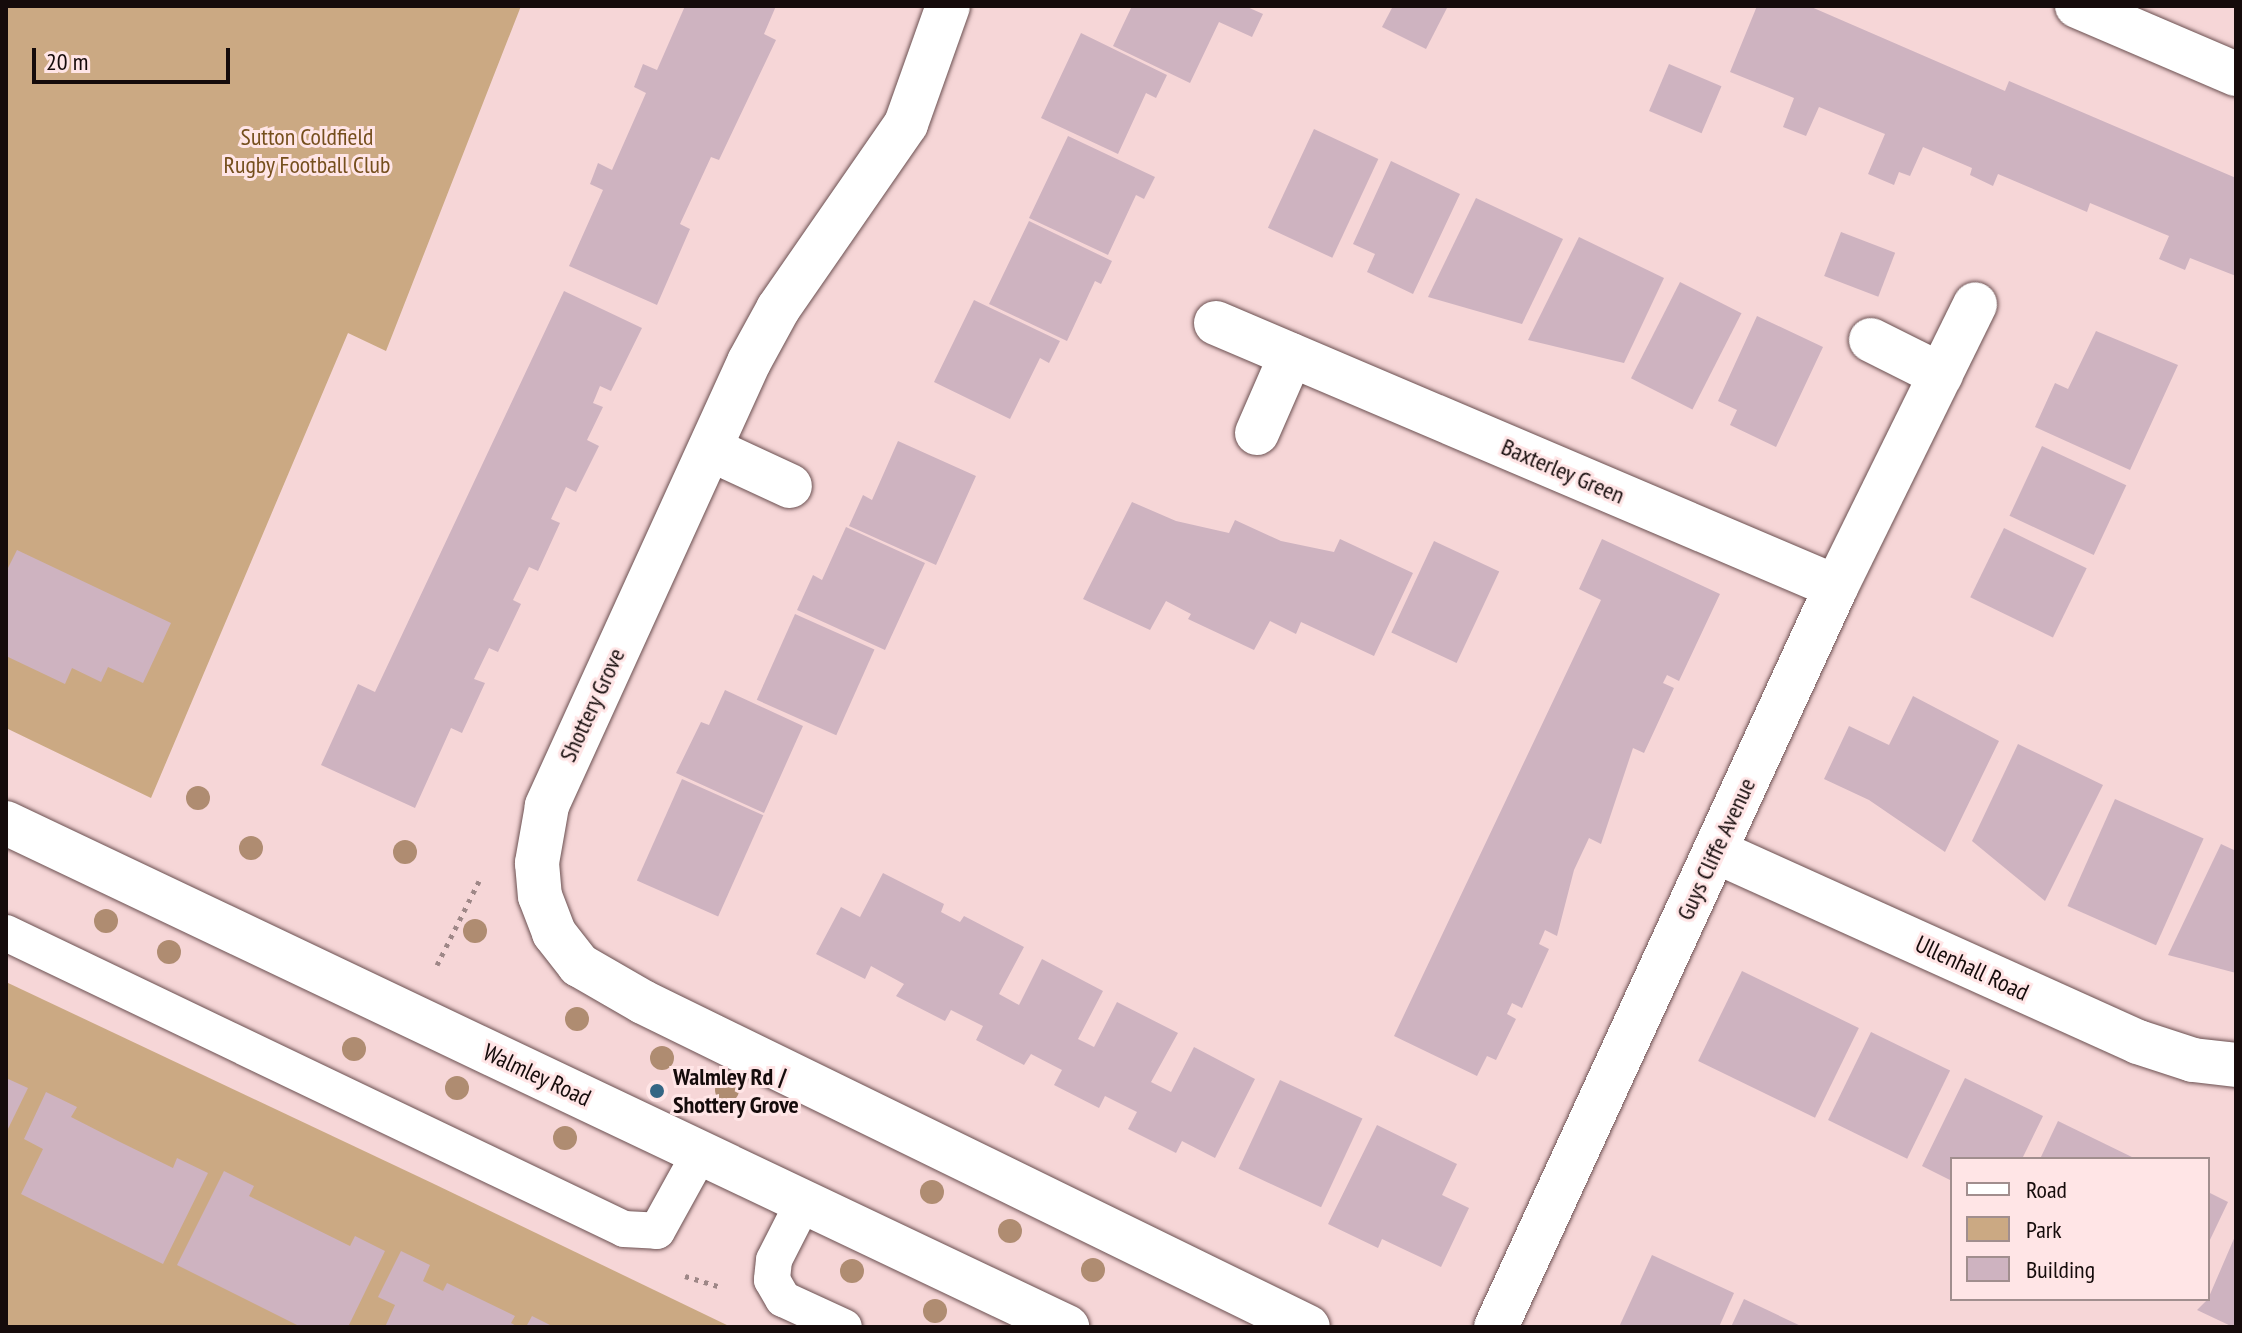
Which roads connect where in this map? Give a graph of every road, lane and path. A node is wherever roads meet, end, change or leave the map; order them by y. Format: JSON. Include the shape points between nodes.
{"nodes":[{"id":1,"x":948,"y":6,"type":"edge"},
{"id":2,"x":2077,"y":6,"type":"edge"},
{"id":3,"x":2236,"y":74,"type":"edge"},
{"id":4,"x":1975,"y":304,"type":"dead end"},
{"id":5,"x":1216,"y":323,"type":"dead end"},
{"id":6,"x":1871,"y":340,"type":"dead end"},
{"id":7,"x":1291,"y":355,"type":"junction"},
{"id":8,"x":1941,"y":375,"type":"junction"},
{"id":9,"x":1257,"y":433,"type":"dead end"},
{"id":10,"x":710,"y":449,"type":"junction"},
{"id":11,"x":790,"y":486,"type":"dead end"},
{"id":12,"x":1836,"y":587,"type":"junction"},
{"id":13,"x":6,"y":823,"type":"edge"},
{"id":14,"x":1715,"y":851,"type":"junction"},
{"id":15,"x":482,"y":874,"type":"dead end"},
{"id":16,"x":6,"y":933,"type":"edge"},
{"id":17,"x":412,"y":1016,"type":"junction"},
{"id":18,"x":2236,"y":1065,"type":"edge"},
{"id":19,"x":700,"y":1153,"type":"junction"},
{"id":20,"x":804,"y":1201,"type":"junction"},
{"id":21,"x":624,"y":1229,"type":"junction"},
{"id":22,"x":783,"y":1299,"type":"junction"},
{"id":23,"x":844,"y":1327,"type":"edge"},
{"id":24,"x":1067,"y":1327,"type":"edge"},
{"id":25,"x":1308,"y":1327,"type":"edge"},
{"id":26,"x":1496,"y":1327,"type":"edge"}],
"edges":[{"from":1,"to":10,"type":"street","name":"Shottery Grove","via":[[906,124],[778,309]]},
{"from":2,"to":3,"type":"street"},
{"from":4,"to":8,"type":"street","name":"Guys Cliffe Avenue"},
{"from":5,"to":7,"type":"street","name":"Baxterley Green"},
{"from":6,"to":8,"type":"street"},
{"from":7,"to":9,"type":"street"},
{"from":7,"to":12,"type":"street","name":"Baxterley Green"},
{"from":8,"to":12,"type":"street","name":"Guys Cliffe Avenue"},
{"from":10,"to":11,"type":"street"},
{"from":10,"to":25,"type":"street","name":"Shottery Grove","via":[[558,780],[540,832],[540,896],[554,933],[579,965],[643,1002]]},
{"from":12,"to":14,"type":"street","name":"Guys Cliffe Avenue"},
{"from":13,"to":17,"type":"street","name":"Walmley Road"},
{"from":14,"to":18,"type":"street","name":"Ullenhall Road","via":[[2138,1042],[2193,1060]]},
{"from":14,"to":26,"type":"street","name":"Guys Cliffe Avenue"},
{"from":15,"to":17,"type":"path"},
{"from":16,"to":21,"type":"lane"},
{"from":17,"to":19,"type":"street","name":"Walmley Road"},
{"from":19,"to":20,"type":"street","name":"Walmley Road"},
{"from":19,"to":21,"type":"lane","via":[[657,1231]]},
{"from":20,"to":22,"type":"lane","via":[[774,1260],[772,1280]]},
{"from":20,"to":24,"type":"street","name":"Walmley Road"},
{"from":21,"to":22,"type":"path","via":[[692,1281]]},
{"from":22,"to":23,"type":"lane"}]}
